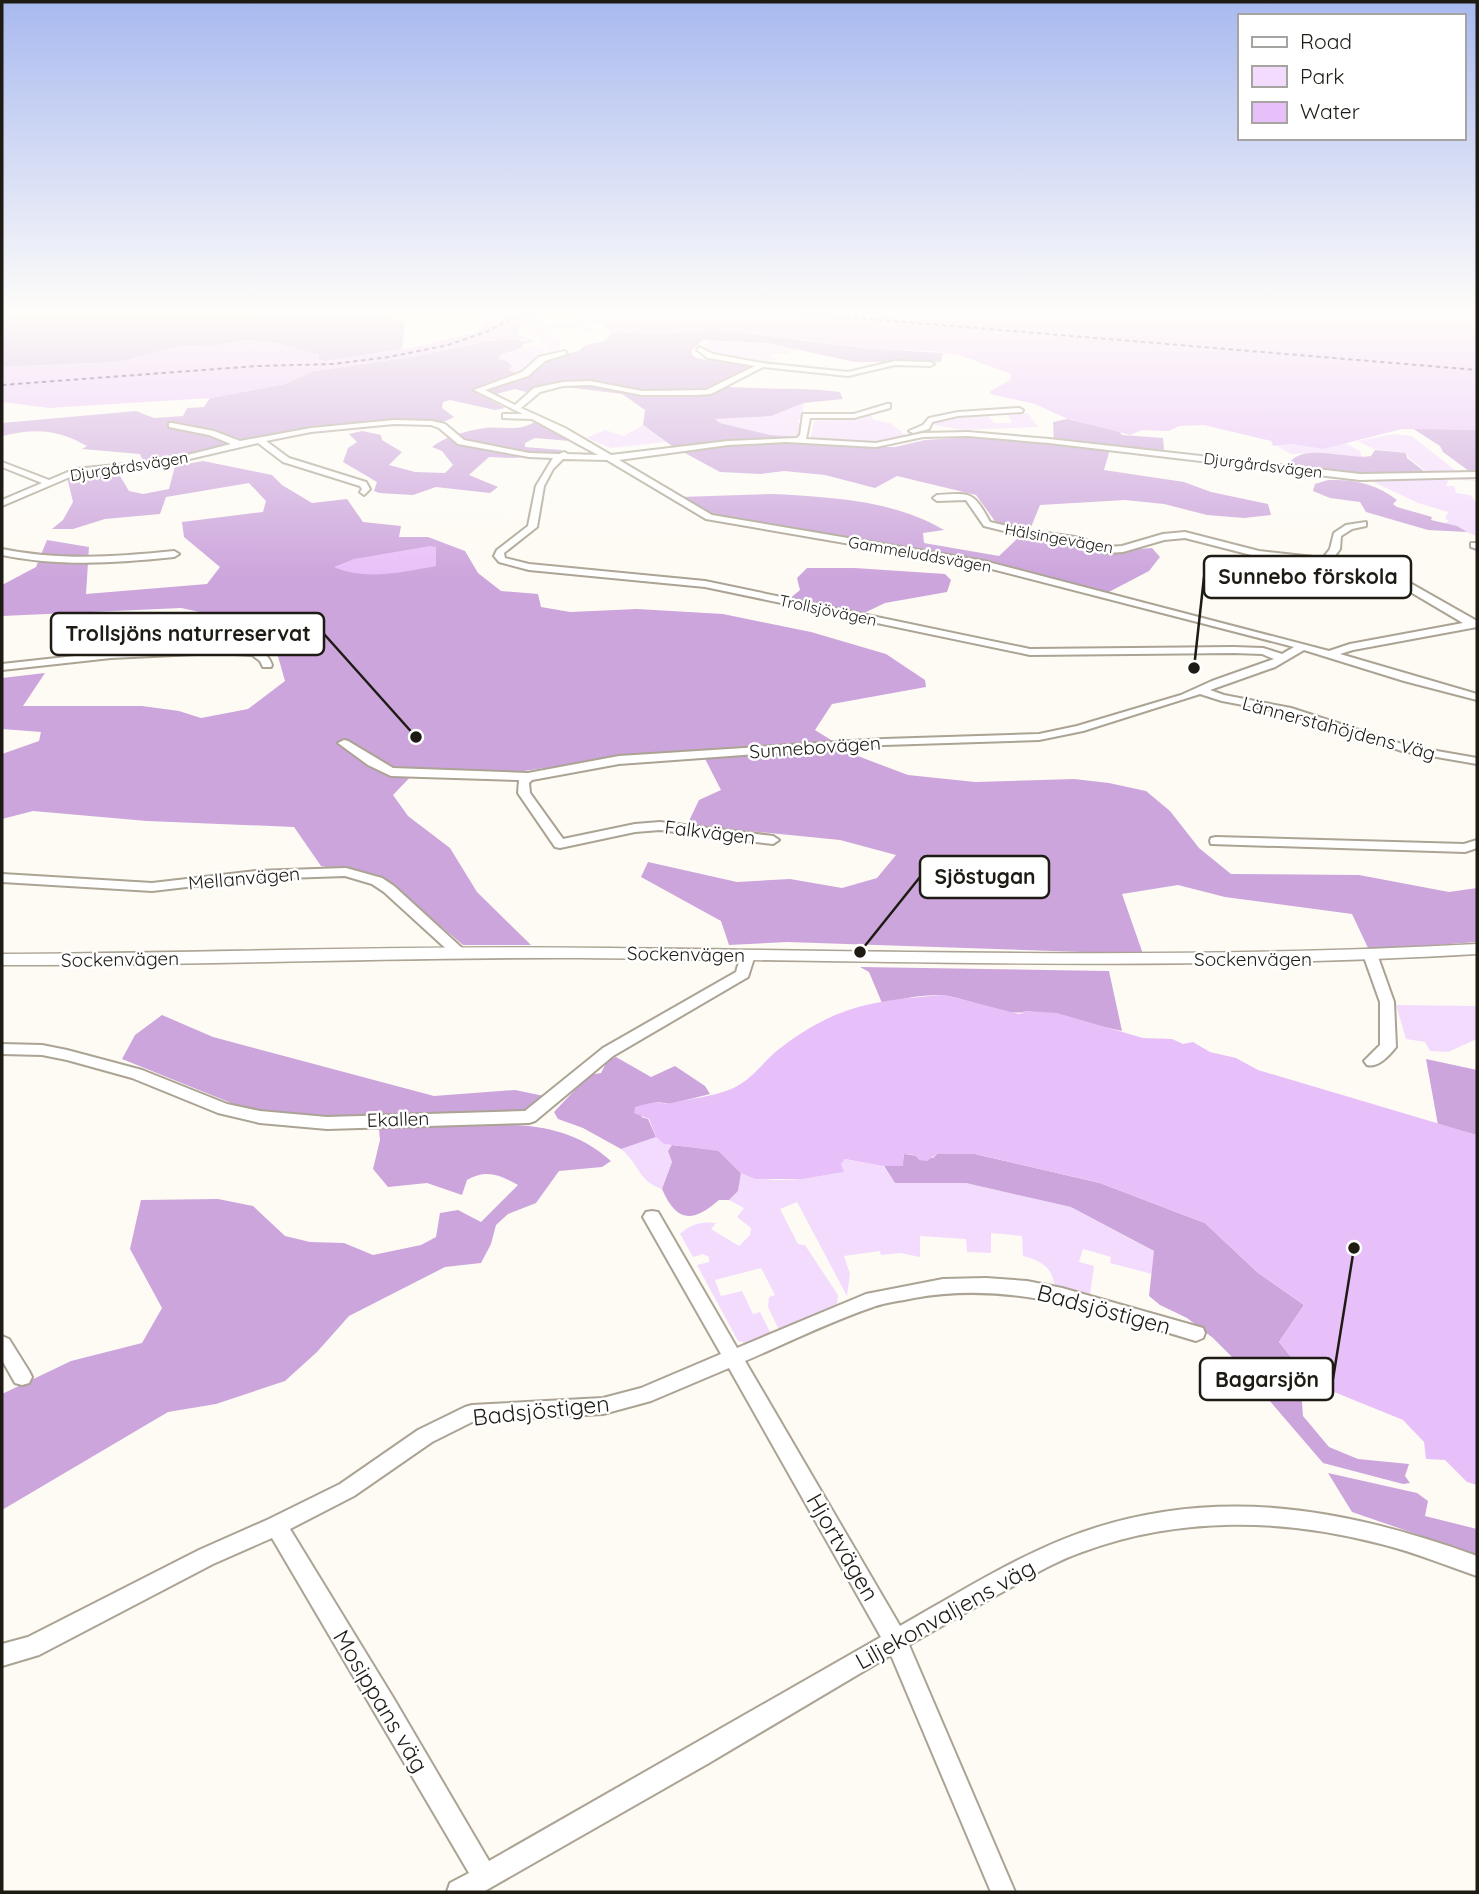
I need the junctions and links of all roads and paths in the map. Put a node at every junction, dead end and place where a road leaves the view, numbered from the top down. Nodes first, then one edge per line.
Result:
1 (502, 401) edge
2 (524, 401) edge
3 (887, 406) dead end
4 (516, 408) junction
5 (1019, 410) dead end
6 (506, 416) dead end
7 (535, 417) junction
8 (173, 425) dead end
9 (915, 436) junction
10 (260, 440) junction
11 (577, 440) junction
12 (799, 441) junction
13 (239, 444) junction
14 (563, 455) junction
15 (609, 458) junction
16 (2, 464) edge
17 (1477, 475) edge
18 (47, 482) junction
19 (364, 492) dead end
20 (937, 498) dead end
21 (2, 503) edge
22 (1363, 524) dead end
23 (2, 552) edge
24 (174, 554) dead end
25 (1326, 561) junction
26 (1475, 624) edge
27 (1303, 646) junction
28 (1329, 655) junction
29 (1283, 658) junction
30 (267, 665) dead end
31 (2, 667) edge
32 (1202, 691) junction
33 (1477, 698) edge
34 (344, 743) dead end
35 (1477, 761) edge
36 (527, 777) junction
37 (773, 840) dead end
38 (1216, 841) dead end
39 (1477, 845) edge
40 (2, 878) edge
41 (1477, 949) edge
42 (458, 952) junction
43 (748, 956) junction
44 (1371, 957) junction
45 (2, 960) edge
46 (2, 1049) edge
47 (1372, 1061) dead end
48 (652, 1217) dead end
49 (1196, 1333) dead end
50 (2, 1344) edge
51 (734, 1357) junction
52 (22, 1377) dead end
53 (276, 1526) junction
54 (1477, 1566) edge
55 (895, 1639) junction
56 (2, 1655) edge
57 (485, 1877) junction
58 (459, 1892) edge
59 (1003, 1892) edge

1 - 4 street, Gammeluddsvägen
2 - 4 street
3 - 12 street
4 - 7 street, Gammeluddsvägen
5 - 9 street
6 - 7 street
7 - 11 street, Gammeluddsvägen
8 - 13 street
9 - 12 street, Djurgårdsvägen
9 - 17 street, Djurgårdsvägen
10 - 13 street, Djurgårdsvägen
10 - 14 street, Djurgårdsvägen
10 - 19 street
11 - 14 street, Trollsjövägen
11 - 15 street, Gammeluddsvägen
12 - 15 street, Djurgårdsvägen
13 - 18 street, Djurgårdsvägen
14 - 15 street, Djurgårdsvägen
14 - 29 street, Trollsjövägen
15 - 27 street, Gammeluddsvägen
16 - 18 street
18 - 21 street, Djurgårdsvägen
20 - 25 street, Hälsingevägen
22 - 25 street
23 - 24 street
25 - 26 street, Hälsingevägen
26 - 28 street
27 - 28 street, Gammeluddsvägen
27 - 29 street
28 - 33 street, Gammeluddsvägen
29 - 32 street, Sunnebovägen
30 - 31 street
32 - 35 street, Lännerstahöjdens Väg
32 - 36 street, Sunnebovägen
34 - 36 street, Sunnebovägen
36 - 37 street, Falkvägen
38 - 39 street
40 - 42 street, Mellanvägen
41 - 44 street, Sockenvägen
42 - 43 street, Sockenvägen
42 - 45 street, Sockenvägen
43 - 44 street, Sockenvägen
43 - 46 street, Ekallen
44 - 47 street
48 - 51 street, Hjortvägen
49 - 51 street, Badsjöstigen
50 - 52 street
51 - 53 street, Badsjöstigen
51 - 55 street, Hjortvägen
53 - 56 street, Badsjöstigen
53 - 57 street, Mosippans väg
54 - 55 street, Liljekonvaljens väg
55 - 57 street, Liljekonvaljens väg
55 - 59 street, Hjortvägen
57 - 58 street, Liljekonvaljens väg

